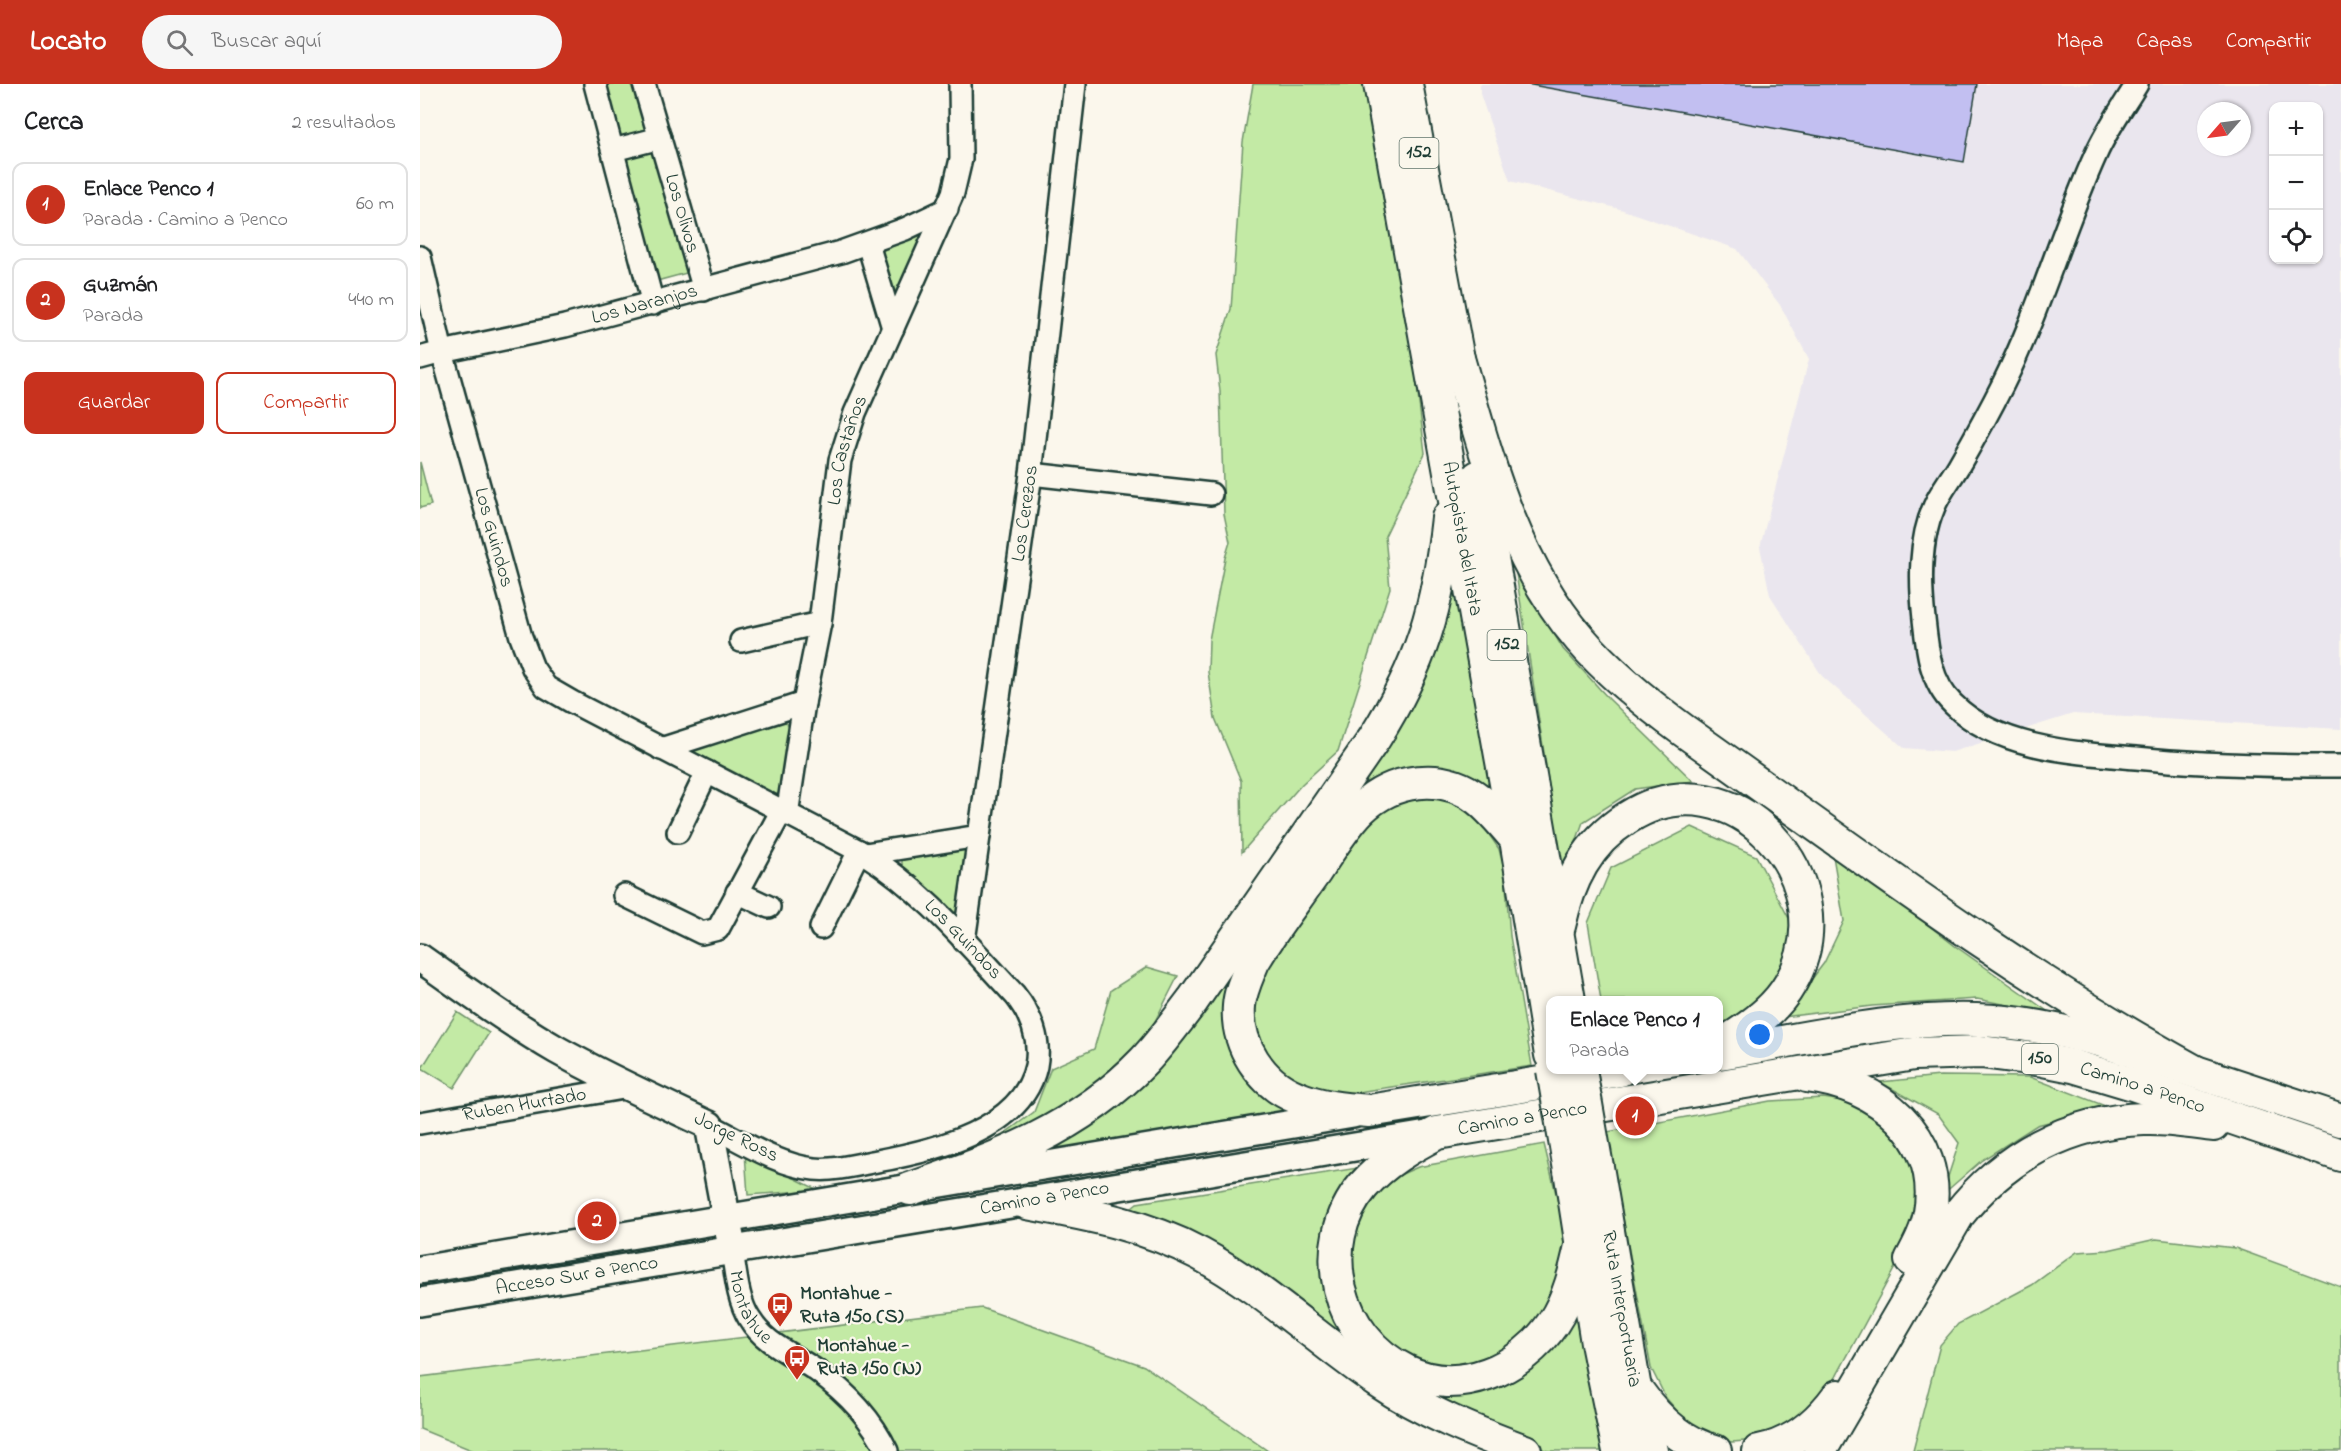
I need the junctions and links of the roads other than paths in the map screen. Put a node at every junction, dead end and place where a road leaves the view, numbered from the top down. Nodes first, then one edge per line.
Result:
1 (596, 84) edge
2 (644, 84) edge
3 (948, 84) edge
4 (1075, 84) edge
5 (1380, 84) edge
6 (1406, 84) edge
7 (2138, 84) edge
8 (960, 93) edge
9 (660, 138) junction
10 (613, 150) junction
11 (947, 208) junction
12 (868, 244) junction
13 (420, 257) edge
14 (704, 290) junction
15 (652, 304) junction
16 (893, 328) junction
17 (442, 352) junction
18 (1457, 355) junction
19 (420, 358) edge
20 (1450, 472) junction
21 (1031, 474) junction
22 (1211, 494) dead end
23 (820, 623) junction
24 (741, 641) dead end
25 (804, 703) junction
26 (661, 749) junction
27 (2341, 766) edge
28 (707, 772) junction
29 (784, 813) junction
30 (678, 832) dead end
31 (979, 836) junction
32 (1516, 838) junction
33 (862, 853) junction
34 (737, 892) junction
35 (624, 895) dead end
36 (769, 907) dead end
37 (821, 928) dead end
38 (1557, 936) junction
39 (964, 941) junction
40 (420, 958) edge
41 (1568, 996) edge
42 (1546, 1024) edge
43 (1723, 1043) edge
44 (1037, 1046) joint
45 (1723, 1052) edge
46 (2194, 1071) junction
47 (1559, 1074) edge
48 (1569, 1074) edge
49 (1791, 1074) junction
50 (629, 1087) junction
51 (1369, 1111) junction
52 (2341, 1120) edge
53 (420, 1123) edge
54 (709, 1125) junction
55 (1437, 1133) junction
56 (2279, 1134) junction
57 (2341, 1155) edge
58 (1584, 1168) junction
59 (910, 1189) junction
60 (1027, 1203) junction
61 (727, 1218) junction
62 (1582, 1241) junction
63 (732, 1251) junction
64 (420, 1270) edge
65 (420, 1302) edge
66 (1635, 1389) junction
67 (887, 1451) edge
68 (1525, 1451) edge
69 (1619, 1451) edge
70 (1652, 1451) edge
71 (1715, 1451) edge
72 (1759, 1451) edge
73 (1820, 1451) edge

1 - 10 street
2 - 9 street, Los Olivos
3 - 8 street, Los Castaños
4 - 21 street, Los Cerezos
5 - 20 highway, Autopista del Itata / 152
6 - 18 highway, Autopista del Itata / 152
7 - 27 street
8 - 11 street, Los Castaños
9 - 10 street
9 - 14 street, Los Olivos
10 - 15 street
11 - 12 street, Los Naranjos
11 - 16 street, Los Castaños
12 - 14 street, Los Naranjos
12 - 16 street
13 - 17 street, Los Guindos
14 - 15 street, Los Naranjos
15 - 17 street, Los Naranjos
16 - 23 street, Los Castaños
17 - 19 street, Los Naranjos
17 - 26 street, Los Guindos
18 - 38 highway, Autopista del Itata / 152
18 - 46 highway
20 - 32 highway, Autopista del Itata / 152
20 - 59 highway
21 - 22 street
21 - 31 street, Los Cerezos
23 - 24 street
23 - 25 street, Los Castaños
25 - 26 street
25 - 29 street, Los Castaños
26 - 28 street, Los Guindos
28 - 29 street, Los Guindos
28 - 30 street
29 - 33 street, Los Guindos
29 - 34 street
31 - 33 street
31 - 39 street, Los Cerezos
32 - 42 highway, Autopista del Itata / 152
32 - 51 highway
33 - 37 street
33 - 39 street, Los Guindos
34 - 35 street
34 - 36 street
38 - 41 highway, Autopista del Itata / 152
38 - 43 highway
39 - 44 street, Los Guindos
40 - 50 main road, Jorge Ross
44 - 54 street, Jorge Ross
45 - 46 highway, Camino a Penco / 150
46 - 52 highway, Camino a Penco / 150
47 - 51 highway, Camino a Penco
48 - 58 highway, bridge
49 - 55 highway, Camino a Penco / 150
49 - 56 highway, Camino a Penco / 150
49 - 72 highway
50 - 53 street, Ruben Hurtado
50 - 54 main road, Jorge Ross
51 - 59 main road, Camino a Penco
54 - 61 main road
55 - 60 main road, Camino a Penco
55 - 62 highway
56 - 57 highway, Camino a Penco / 150
56 - 73 highway
58 - 62 highway, Ruta Interportuaria
58 - 66 highway, Ruta Interportuaria
59 - 61 main road, Camino a Penco
60 - 63 main road, Camino a Penco
60 - 68 highway
61 - 63 main road
61 - 64 main road, Acceso Sur a Penco
62 - 69 highway, Ruta Interportuaria
63 - 65 main road, Acceso Sur a Penco
63 - 67 street, Montahue
66 - 70 highway, Ruta Interportuaria
66 - 71 highway

